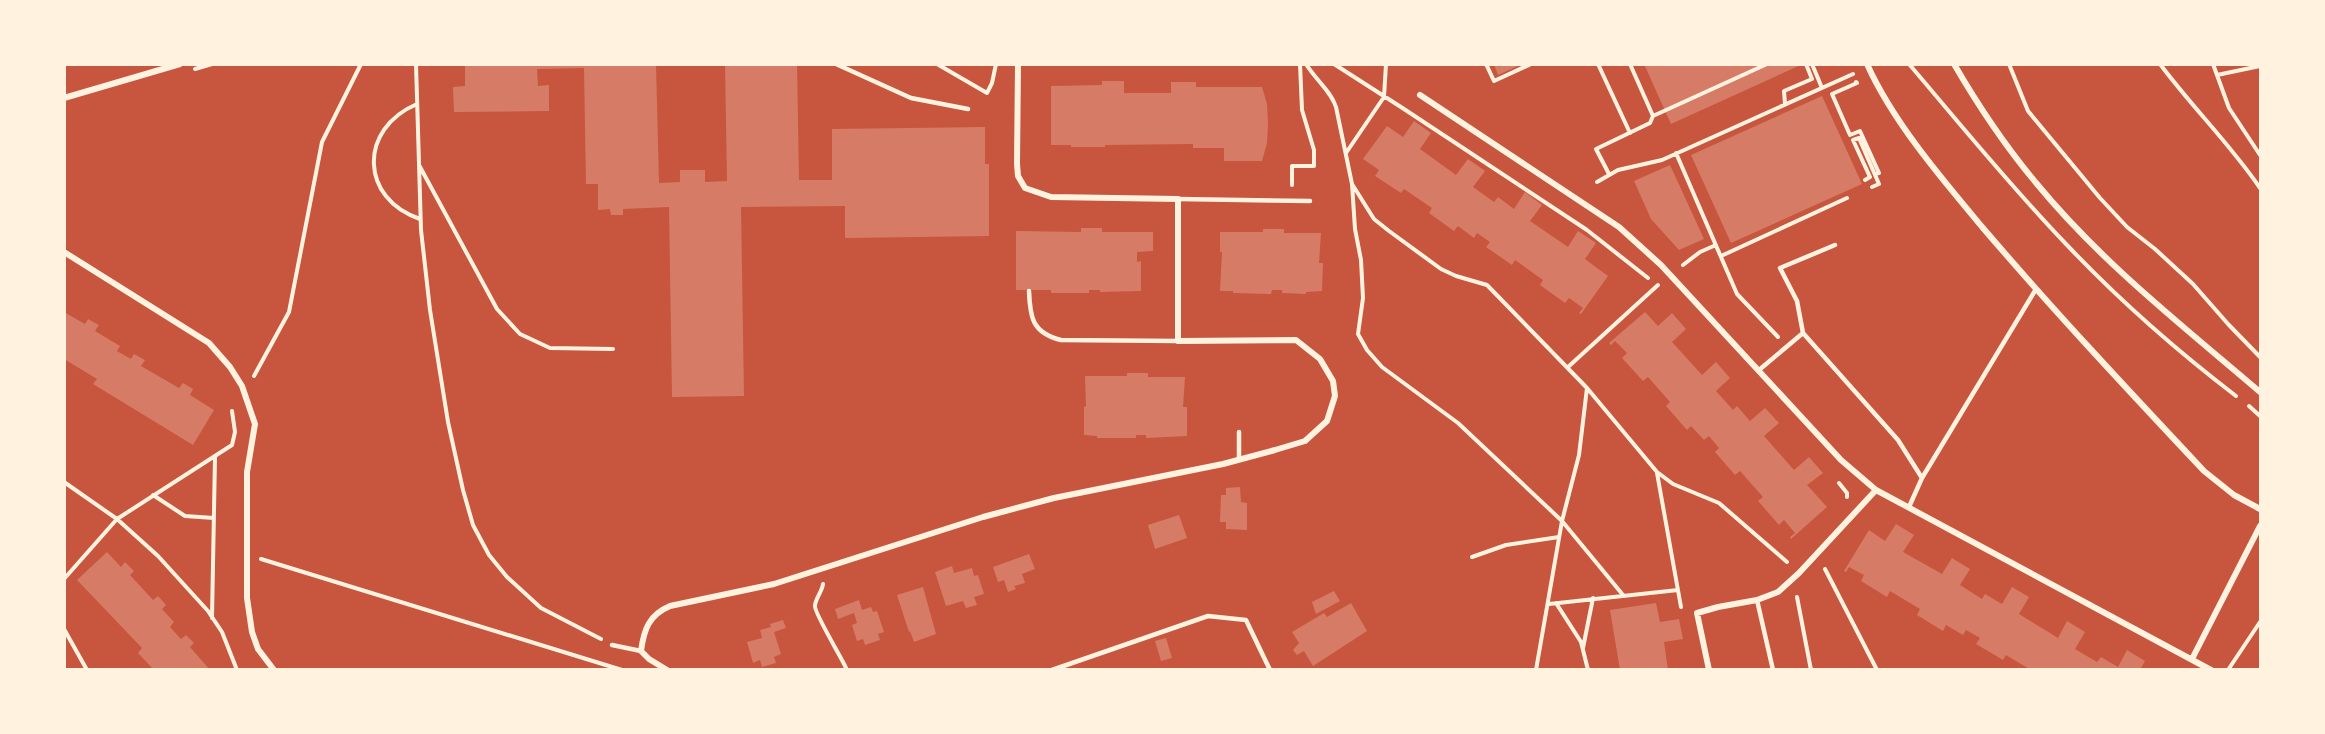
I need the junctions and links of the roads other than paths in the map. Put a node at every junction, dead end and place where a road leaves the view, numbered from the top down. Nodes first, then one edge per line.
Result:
1 (180, 64) edge
2 (836, 64) edge
3 (1018, 64) edge
4 (1867, 64) edge
5 (1954, 64) edge
6 (1420, 95) road end
7 (64, 98) edge
8 (968, 109) dead end
9 (1178, 199) junction
10 (1310, 201) dead end
11 (1835, 245) dead end
12 (64, 252) edge
13 (2036, 289) junction
14 (1029, 291) dead end
15 (1803, 333) junction
16 (1178, 341) junction
17 (1760, 370) junction
18 (2260, 392) edge
19 (1239, 432) dead end
20 (1239, 460) junction
21 (1922, 478) junction
22 (1876, 490) junction
23 (1909, 507) junction
24 (2260, 509) edge
25 (2260, 526) edge
26 (1757, 600) junction
27 (612, 645) road end
28 (641, 651) junction
29 (2192, 659) junction
30 (274, 669) edge
31 (667, 669) edge
32 (1052, 669) edge
33 (1270, 669) edge
34 (1709, 669) edge
35 (1773, 669) edge
36 (2211, 669) edge

1 - 7 street
2 - 8 lane
3 - 9 street
4 - 13 street
5 - 18 street
6 - 17 street
9 - 10 lane
9 - 16 street
11 - 15 lane
12 - 30 street
13 - 21 lane
13 - 24 street
14 - 16 lane
15 - 17 lane
15 - 21 lane
16 - 20 street
17 - 22 street
19 - 20 lane
20 - 28 street
21 - 23 lane
22 - 23 street
22 - 26 street
23 - 29 street
25 - 29 street
26 - 34 street
26 - 35 lane
27 - 28 lane
28 - 31 street
29 - 36 street
32 - 33 lane

